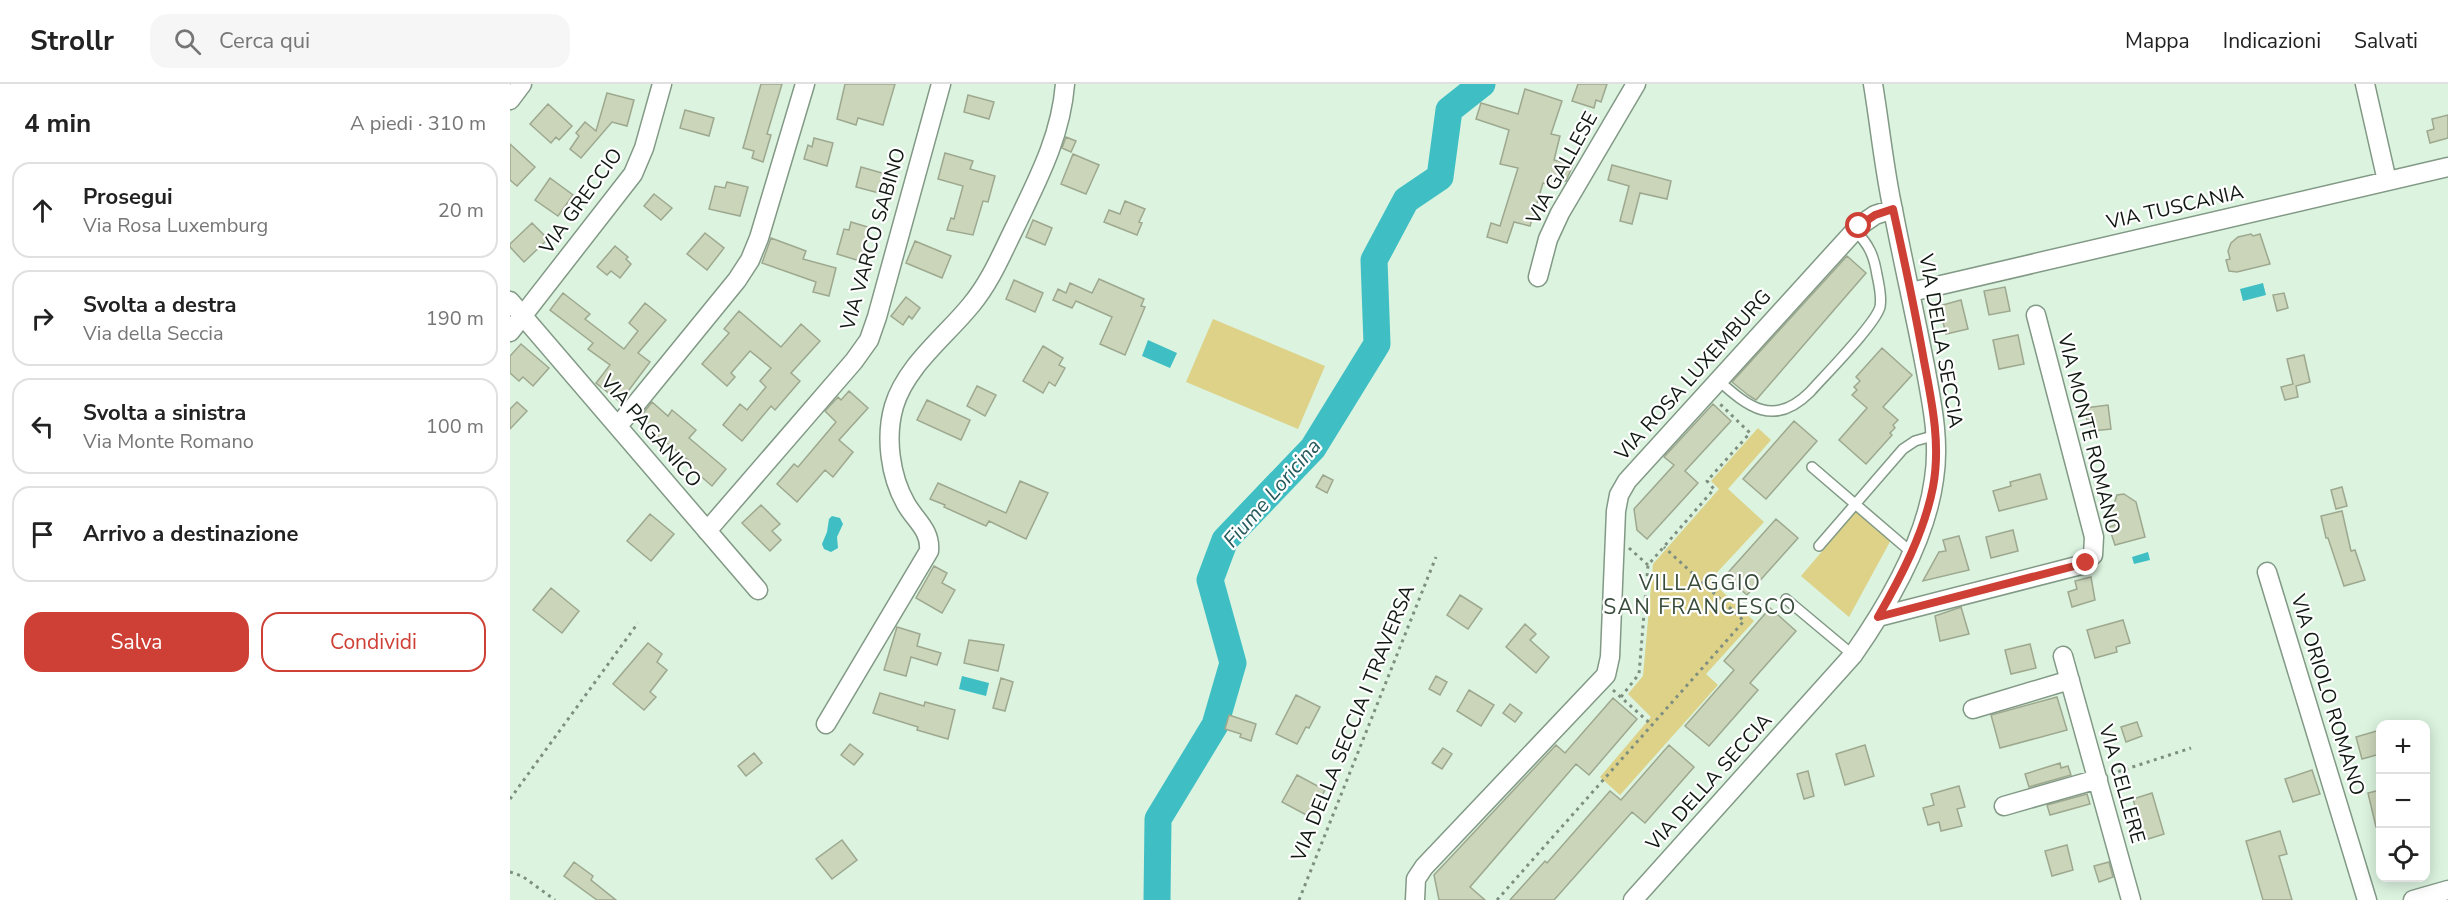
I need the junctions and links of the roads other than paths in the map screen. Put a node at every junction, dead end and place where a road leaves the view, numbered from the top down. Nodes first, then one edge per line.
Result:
1 (522, 84) edge
2 (662, 84) edge
3 (805, 84) edge
4 (941, 84) edge
5 (1065, 84) edge
6 (1636, 84) edge
7 (1873, 84) edge
8 (2365, 84) edge
9 (510, 100) edge
10 (2448, 167) edge
11 (2387, 181) junction
12 (1893, 209) junction
13 (1855, 231) junction
14 (1538, 277) dead end
15 (1911, 292) junction
16 (510, 301) edge
17 (2036, 315) dead end
18 (522, 316) junction
19 (510, 332) edge
20 (1713, 386) junction
21 (618, 426) junction
22 (1936, 435) junction
23 (1812, 467) dead end
24 (1856, 504) junction
25 (707, 531) junction
26 (1818, 546) dead end
27 (1911, 552) junction
28 (2267, 572) dead end
29 (758, 590) dead end
30 (1786, 599) dead end
31 (1878, 617) junction
32 (1852, 655) junction
33 (2063, 656) dead end
34 (2070, 680) junction
35 (1973, 708) dead end
36 (826, 724) dead end
37 (2098, 779) junction
38 (2004, 806) dead end
39 (2448, 890) edge
40 (1415, 900) edge
41 (1633, 900) edge
42 (2131, 900) edge
43 (2367, 900) edge
44 (2413, 900) edge

1 - 9 street
2 - 18 street, VIA GRECCIO
3 - 21 street
4 - 25 street, VIA VARCO SABINO
5 - 36 street
6 - 14 street, VIA GALLESE
7 - 12 street, VIA DELLA SECCIA
8 - 11 street
10 - 11 street, VIA TUSCANIA
11 - 15 street, VIA TUSCANIA
12 - 13 street, VIA ROSA LUXEMBURG
12 - 15 street, VIA DELLA SECCIA
13 - 20 street, VIA ROSA LUXEMBURG
13 - 20 lane
15 - 22 street, VIA DELLA SECCIA
16 - 18 street, VIA PAGANICO
17 - 31 street, VIA MONTE ROMANO
18 - 19 street, VIA GRECCIO
18 - 21 street, VIA PAGANICO
20 - 40 street, VIA ROSA LUXEMBURG
21 - 25 street, VIA PAGANICO
22 - 24 lane
22 - 27 street, VIA DELLA SECCIA
23 - 24 lane
24 - 26 lane
24 - 27 lane
25 - 29 street, VIA PAGANICO
27 - 31 street, VIA DELLA SECCIA
28 - 43 street, VIA ORIOLO ROMANO
30 - 32 lane
31 - 32 street, VIA DELLA SECCIA
32 - 41 street, VIA DELLA SECCIA
33 - 34 street, VIA CELLERE
34 - 35 street
34 - 37 street, VIA CELLERE
37 - 38 street
37 - 42 street, VIA CELLERE
39 - 44 street

